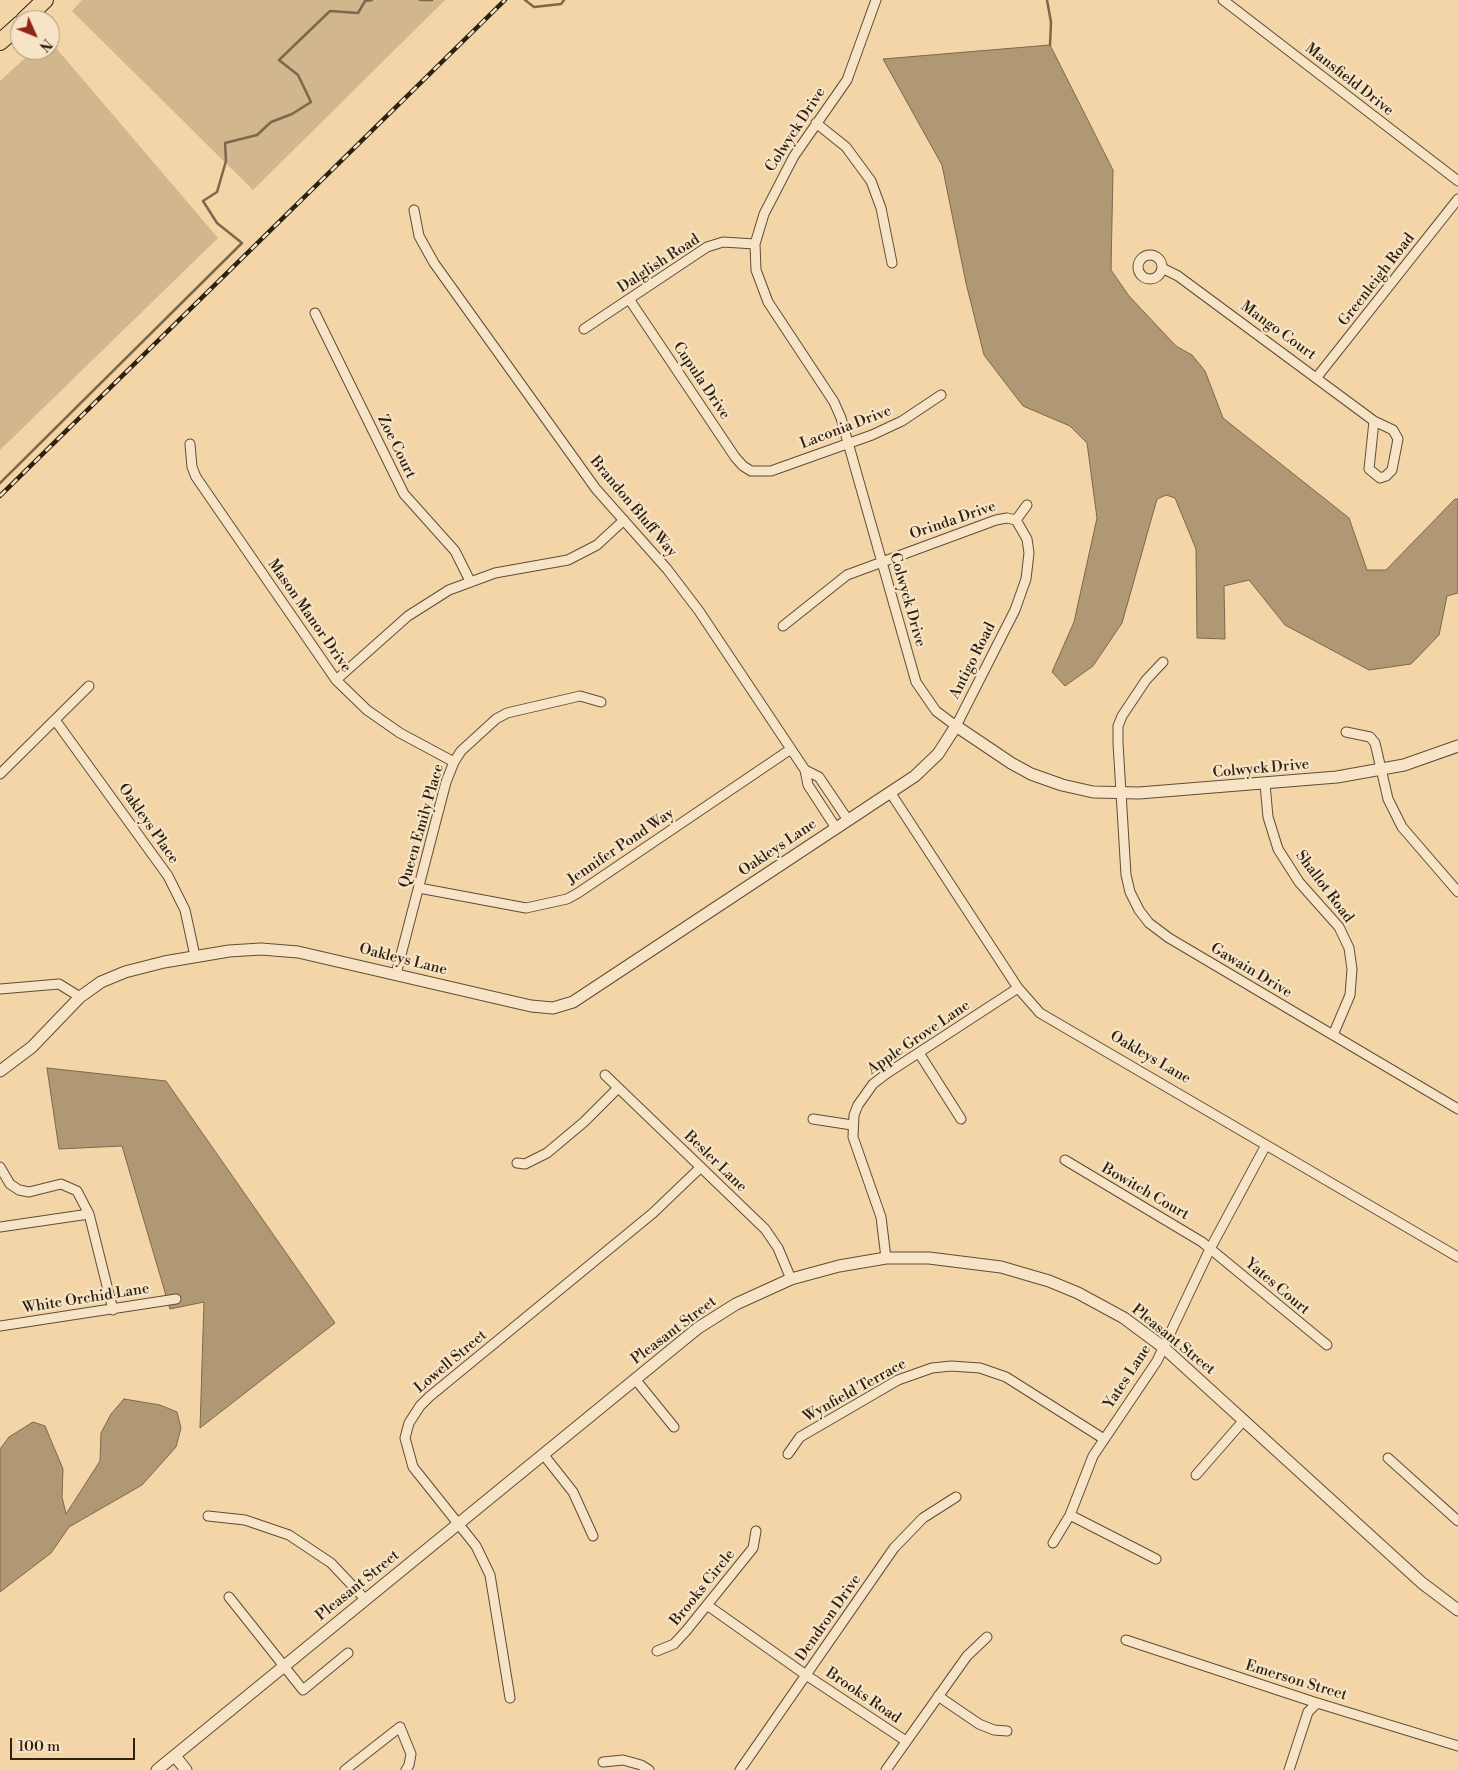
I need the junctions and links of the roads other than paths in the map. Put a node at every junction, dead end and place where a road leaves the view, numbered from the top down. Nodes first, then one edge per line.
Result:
1 (45, 0) edge
2 (876, 0) edge
3 (1223, 0) edge
4 (34, 10) edge
5 (10, 33) edge
6 (0, 42) edge
7 (816, 123) junction
8 (1458, 181) edge
9 (1458, 199) edge
10 (414, 210) dead end
11 (755, 244) junction
12 (892, 263) dead end
13 (1162, 268) dead end
14 (629, 299) junction
15 (315, 313) dead end
16 (584, 329) dead end
17 (1317, 377) junction
18 (941, 395) dead end
19 (1374, 421) junction
20 (848, 443) junction
21 (190, 444) dead end
22 (755, 472) joint
23 (1027, 505) dead end
24 (624, 520) junction
25 (1016, 520) junction
26 (881, 561) junction
27 (470, 581) junction
28 (782, 626) dead end
29 (1163, 662) dead end
30 (336, 680) junction
31 (89, 686) dead end
32 (601, 702) dead end
33 (55, 720) junction
34 (956, 726) junction
35 (1346, 732) dead end
36 (1458, 746) edge
37 (791, 748) junction
38 (454, 762) junction
39 (805, 770) junction
40 (1382, 770) junction
41 (0, 774) edge
42 (1264, 784) junction
43 (890, 792) junction
44 (1121, 793) junction
45 (848, 820) junction
46 (836, 828) junction
47 (419, 888) junction
48 (1458, 892) edge
49 (195, 956) junction
50 (396, 974) junction
51 (1018, 988) junction
52 (0, 989) edge
53 (80, 997) junction
54 (1333, 1035) junction
55 (919, 1053) junction
56 (0, 1071) edge
57 (605, 1075) dead end
58 (618, 1088) junction
59 (1458, 1109) edge
60 (813, 1119) dead end
61 (961, 1119) dead end
62 (852, 1125) junction
63 (1266, 1145) junction
64 (1065, 1160) dead end
65 (517, 1163) dead end
66 (0, 1167) edge
67 (701, 1167) junction
68 (89, 1214) junction
69 (0, 1227) edge
70 (1210, 1249) junction
71 (1458, 1256) edge
72 (886, 1258) junction
73 (791, 1279) junction
74 (176, 1300) dead end
75 (113, 1310) junction
76 (0, 1326) edge
77 (1327, 1346) dead end
78 (1163, 1347) junction
79 (635, 1379) junction
80 (1244, 1420) junction
81 (674, 1427) dead end
82 (1104, 1439) junction
83 (543, 1454) junction
84 (788, 1454) dead end
85 (1388, 1458) dead end
86 (1196, 1475) dead end
87 (956, 1498) dead end
88 (1070, 1515) junction
89 (208, 1516) dead end
90 (1458, 1521) edge
91 (458, 1524) junction
92 (756, 1532) dead end
93 (593, 1536) dead end
94 (1053, 1544) dead end
95 (1156, 1559) dead end
96 (229, 1597) dead end
97 (366, 1599) junction
98 (707, 1605) junction
99 (1458, 1610) edge
100 (987, 1637) dead end
101 (1126, 1640) dead end
102 (657, 1651) dead end
103 (348, 1653) dead end
104 (284, 1666) junction
105 (806, 1675) junction
106 (938, 1696) junction
107 (510, 1698) dead end
108 (1317, 1703) junction
109 (1007, 1732) dead end
110 (906, 1741) junction
111 (1458, 1746) edge
112 (175, 1756) junction
113 (603, 1762) dead end
114 (157, 1770) edge
115 (186, 1770) edge
116 (346, 1770) edge
117 (406, 1770) edge
118 (649, 1770) edge
119 (740, 1770) edge
120 (886, 1770) edge
121 (1289, 1770) edge

1 - 4 highway
2 - 7 street, Colwyck Drive
3 - 8 street, Mansfield Drive
5 - 6 highway
7 - 11 street, Colwyck Drive
7 - 12 street
9 - 17 street, Greenleigh Road
10 - 24 street, Brandon Bluff Way
11 - 14 street, Dalglish Road
11 - 20 street, Colwyck Drive
13 - 17 street, Mango Court
14 - 16 street, Dalglish Road
14 - 22 street, Cupula Drive
15 - 27 street, Zoe Court
17 - 19 street, Mango Court
18 - 20 street, Laconia Drive
19 - 19 street, Mango Court
20 - 22 street, Laconia Drive
20 - 26 street, Colwyck Drive
21 - 30 street, Mason Manor Drive
23 - 25 street, Orinda Drive
24 - 27 street
24 - 37 street, Brandon Bluff Way
25 - 26 street, Orinda Drive
25 - 34 street, Antigo Road
26 - 28 street, Orinda Drive
26 - 34 street, Colwyck Drive
27 - 30 street
29 - 44 street, Gawain Drive
30 - 38 street, Mason Manor Drive
31 - 33 street
32 - 38 street, Queen Emily Place
33 - 41 street
33 - 49 street, Oakleys Place
34 - 43 street, Antigo Road
34 - 44 street, Colwyck Drive
35 - 40 street
36 - 40 street, Colwyck Drive
37 - 39 street, Brandon Bluff Way
37 - 47 street, Jennifer Pond Way
38 - 47 street, Queen Emily Place
39 - 45 street, Brandon Bluff Way
39 - 46 street, Brandon Bluff Way
40 - 42 street, Colwyck Drive
40 - 48 street
42 - 44 street, Colwyck Drive
42 - 54 street, Shallot Road
43 - 45 street, Oakleys Lane
43 - 51 street, Oakleys Lane
44 - 54 street, Gawain Drive
45 - 46 street, Oakleys Lane
46 - 50 street, Oakleys Lane
47 - 50 street, Queen Emily Place
49 - 50 street, Oakleys Lane
49 - 53 street, Oakleys Lane
51 - 55 street, Apple Grove Lane
51 - 63 street, Oakleys Lane
52 - 53 street
53 - 56 street, Oakleys Lane
54 - 59 street, Gawain Drive
55 - 61 street
55 - 62 street, Apple Grove Lane
57 - 58 street, Besler Lane
58 - 65 street
58 - 67 street, Besler Lane
60 - 62 street
62 - 72 street, Apple Grove Lane
63 - 70 street, Yates Lane
63 - 71 street, Oakleys Lane
64 - 70 street, Bowitch Court
66 - 68 street
67 - 73 street, Besler Lane
67 - 91 street, Lowell Street
68 - 69 street
68 - 75 street
70 - 77 street, Yates Court
70 - 78 street, Yates Lane
72 - 73 street, Pleasant Street
72 - 78 street, Pleasant Street
73 - 79 street, Pleasant Street
74 - 75 street, White Orchid Lane
75 - 76 street, White Orchid Lane
78 - 80 street, Pleasant Street
78 - 82 street, Yates Lane
79 - 81 street
79 - 83 street, Pleasant Street
80 - 86 street
80 - 99 street, Pleasant Street
82 - 84 street, Wynfield Terrace
82 - 88 street, Yates Lane
83 - 91 street, Pleasant Street
83 - 93 street
85 - 90 street
87 - 105 street, Dendron Drive
88 - 94 street, Yates Lane
88 - 95 street
89 - 97 street
91 - 97 street, Pleasant Street
91 - 107 street, Lowell Street
92 - 98 street, Brooks Circle
96 - 104 street
97 - 104 street, Pleasant Street
98 - 102 street, Brooks Circle
98 - 105 street, Brooks Road
100 - 106 street
101 - 108 street, Emerson Street
103 - 104 street
104 - 112 street, Pleasant Street
105 - 110 street, Brooks Road
105 - 119 street, Dendron Drive
106 - 109 street
106 - 110 street
108 - 111 street, Emerson Street
108 - 121 street
110 - 120 street
112 - 114 street, Pleasant Street
112 - 115 street
113 - 118 street
116 - 117 street

